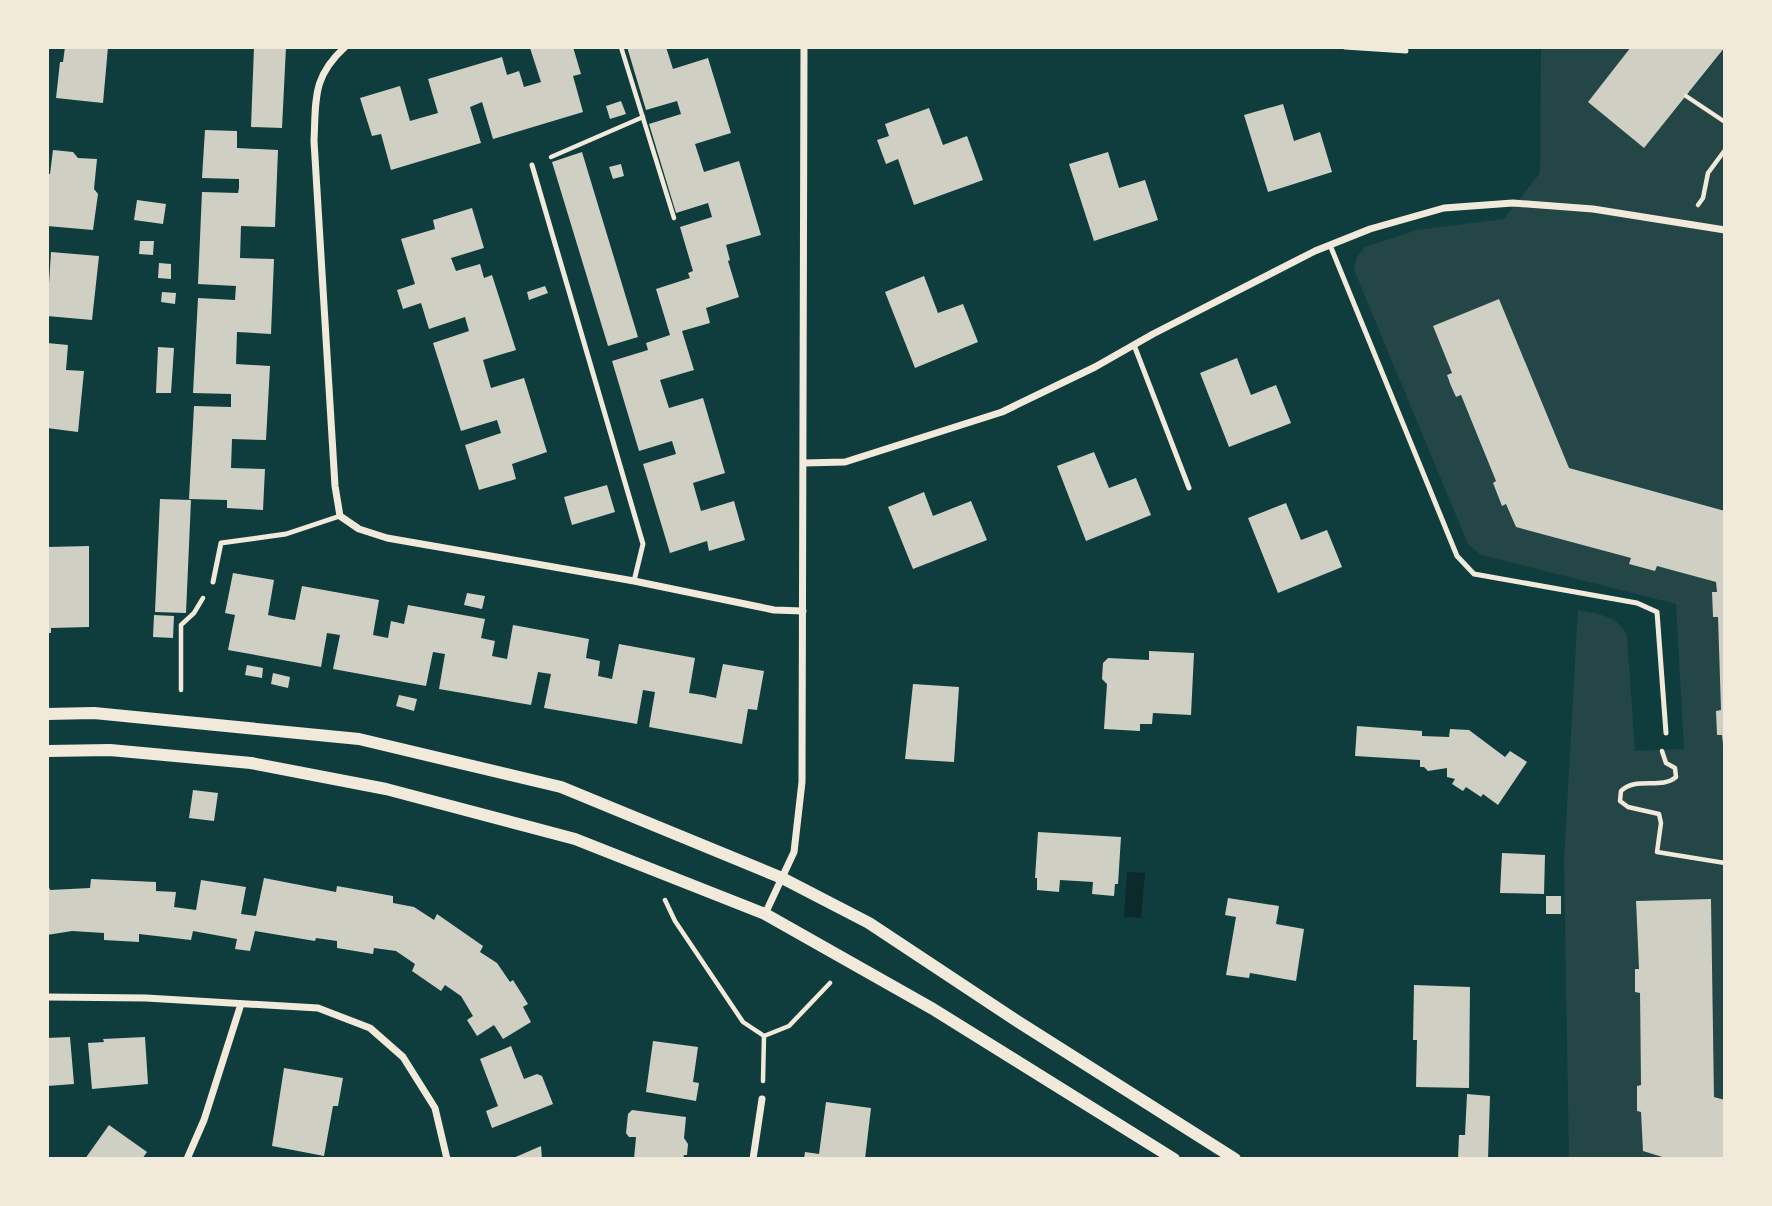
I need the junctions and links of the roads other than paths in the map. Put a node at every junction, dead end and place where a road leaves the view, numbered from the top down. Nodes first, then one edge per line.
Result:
1 (345, 47) edge
2 (804, 47) edge
3 (1345, 47) edge
4 (1406, 51) dead end
5 (531, 165) road end
6 (1725, 230) edge
7 (1330, 245) junction
8 (1134, 345) junction
9 (804, 463) junction
10 (1189, 488) dead end
11 (341, 516) junction
12 (634, 581) junction
13 (213, 582) road end
14 (803, 611) junction
15 (47, 714) edge
16 (1666, 733) road end
17 (47, 751) edge
18 (782, 878) junction
19 (765, 914) junction
20 (47, 997) edge
21 (241, 1004) junction
22 (762, 1099) road end
23 (187, 1159) edge
24 (447, 1159) edge
25 (753, 1159) edge
26 (1174, 1159) edge
27 (1235, 1159) edge

1 - 11 street
2 - 9 street
3 - 4 lane
5 - 12 lane
6 - 7 street
7 - 8 street
7 - 16 lane
8 - 9 street
8 - 10 lane
9 - 14 street
11 - 12 street
11 - 13 lane
12 - 14 street
14 - 18 street
15 - 18 street
17 - 19 street
18 - 19 street
18 - 27 street
19 - 26 street
20 - 21 street
21 - 23 street
21 - 24 street
22 - 25 street

